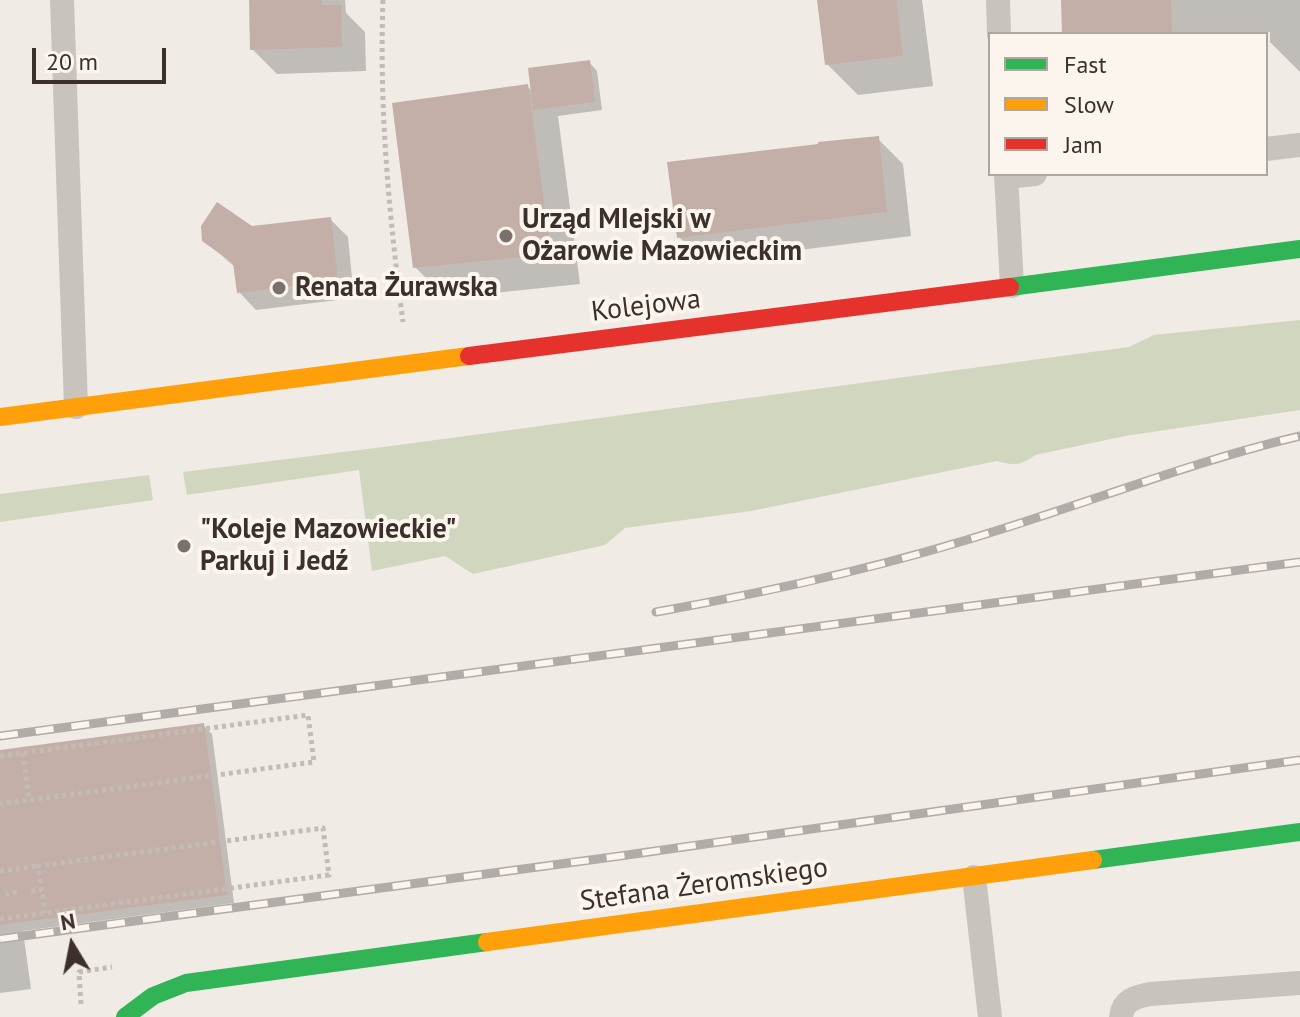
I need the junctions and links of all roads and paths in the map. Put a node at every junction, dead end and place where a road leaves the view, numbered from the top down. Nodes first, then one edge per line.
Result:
1 (62, 0) edge
2 (383, 0) edge
3 (998, 0) edge
4 (999, 32) edge
5 (1300, 145) edge
6 (1268, 149) edge
7 (1006, 176) edge
8 (1300, 249) edge
9 (1012, 286) junction
10 (404, 331) dead end
11 (76, 407) junction
12 (0, 417) edge
13 (23, 753) junction
14 (0, 756) edge
15 (27, 776) junction
16 (18, 778) dead end
17 (29, 800) junction
18 (0, 804) edge
19 (1300, 832) edge
20 (38, 866) junction
21 (0, 871) edge
22 (974, 877) junction
23 (41, 890) junction
24 (31, 891) dead end
25 (17, 892) dead end
26 (5, 894) dead end
27 (45, 913) junction
28 (0, 919) edge
29 (1300, 983) edge
30 (125, 1017) edge
31 (990, 1017) edge
32 (1121, 1017) edge

1 - 11 lane
2 - 10 path
3 - 4 lane
5 - 6 lane
7 - 9 lane
8 - 9 street, Kolejowa
9 - 11 street, Kolejowa
11 - 12 street, Kolejowa
13 - 14 path
13 - 15 path
13 - 17 path
15 - 16 path
15 - 17 path
17 - 18 path
19 - 22 street, Stefana Żeromskiego
20 - 21 path
20 - 23 path
20 - 27 path
22 - 30 street, Stefana Żeromskiego
22 - 31 lane
23 - 24 path
23 - 27 path
25 - 26 path
27 - 28 path
29 - 32 lane

